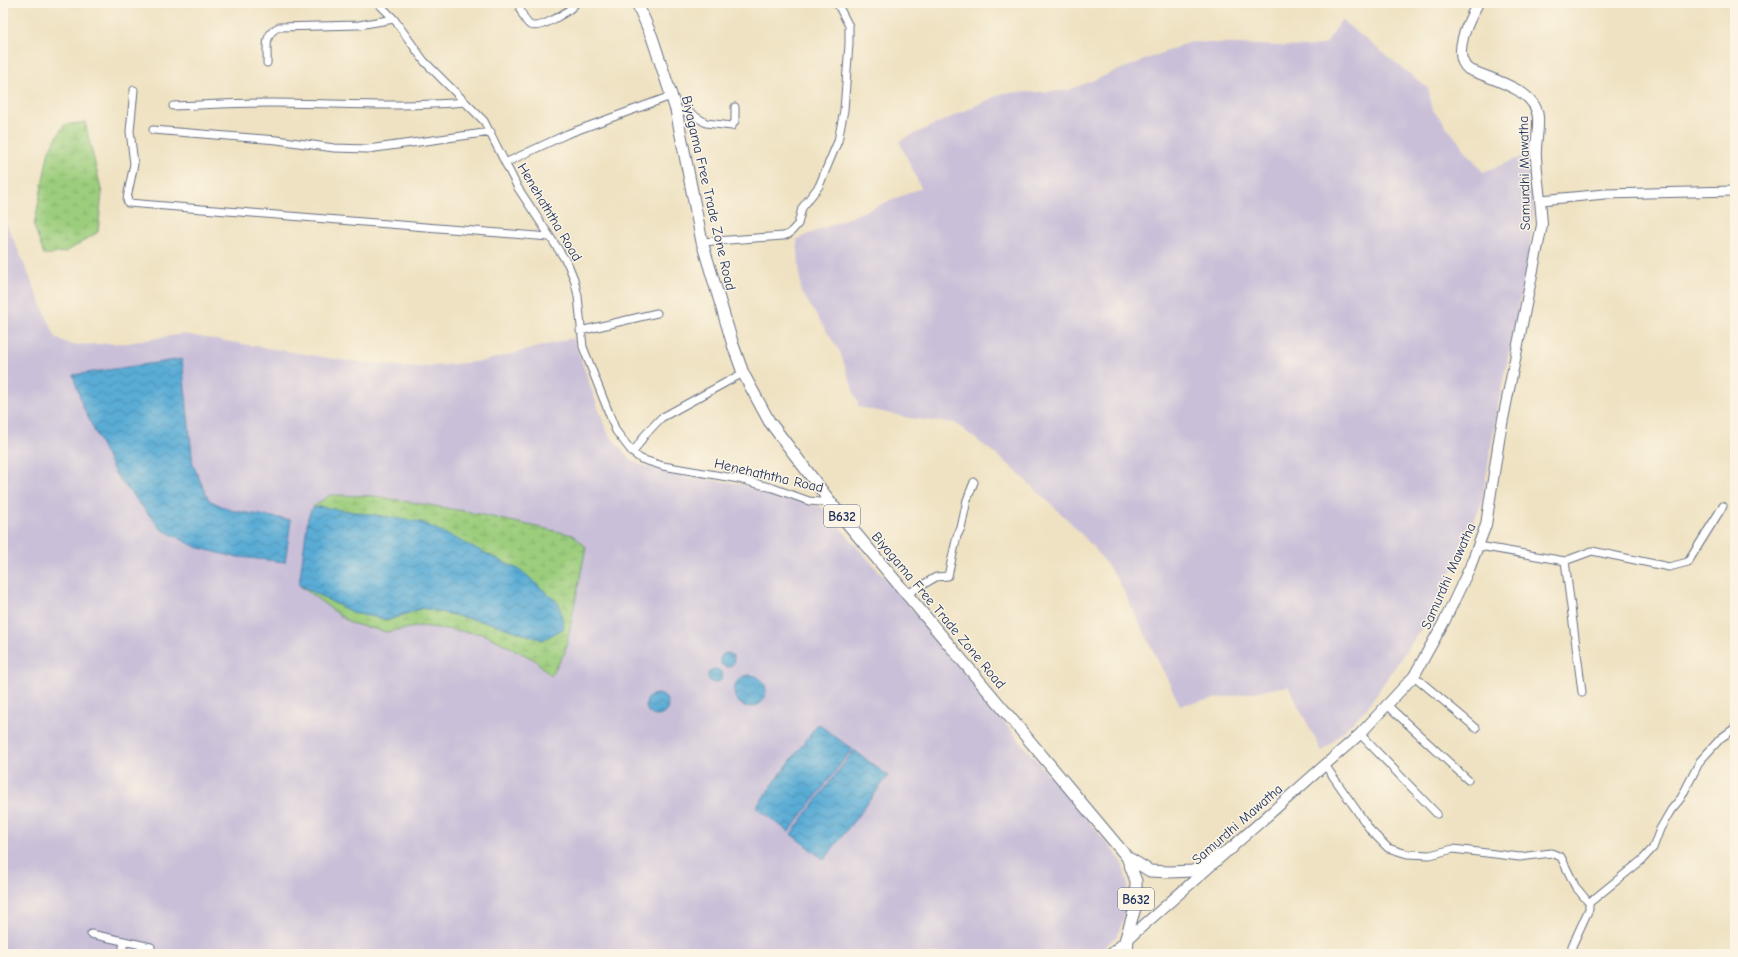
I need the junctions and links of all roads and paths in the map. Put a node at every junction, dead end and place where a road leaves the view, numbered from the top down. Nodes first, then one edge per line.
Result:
1 (378, 3) edge
2 (576, 3) edge
3 (637, 3) edge
4 (835, 3) edge
5 (1478, 3) edge
6 (520, 8) dead end
7 (394, 19) junction
8 (267, 63) dead end
9 (134, 90) dead end
10 (671, 96) junction
11 (465, 102) junction
12 (173, 106) dead end
13 (735, 107) dead end
14 (676, 110) junction
15 (153, 130) dead end
16 (491, 132) junction
17 (505, 164) junction
18 (1735, 191) edge
19 (1541, 200) junction
20 (549, 237) junction
21 (702, 242) junction
22 (657, 313) dead end
23 (580, 331) junction
24 (743, 373) junction
25 (633, 453) junction
26 (974, 482) dead end
27 (831, 503) junction
28 (1723, 506) dead end
29 (1479, 546) junction
30 (1565, 561) junction
31 (907, 594) junction
32 (1414, 676) junction
33 (1582, 692) dead end
34 (1386, 704) junction
35 (1476, 728) dead end
36 (1735, 728) edge
37 (1360, 734) junction
38 (1325, 765) junction
39 (1468, 780) dead end
40 (1437, 814) dead end
41 (1232, 848) junction
42 (1127, 857) junction
43 (1589, 903) junction
44 (91, 934) dead end
45 (1127, 939) junction
46 (124, 941) junction
47 (122, 954) edge
48 (150, 954) edge
49 (1110, 954) edge
50 (1129, 954) edge
51 (1571, 954) edge

1 - 7 street, Henehaththa Road
2 - 6 street
3 - 10 main road, Biyagama Free Trade Zone Road / B632
4 - 21 street
5 - 19 main road, Samurdhi Mawatha
7 - 8 street
7 - 11 street, Henehaththa Road
9 - 20 street
10 - 14 main road, Biyagama Free Trade Zone Road / B632
10 - 17 street
11 - 12 street
11 - 16 street, Henehaththa Road
13 - 14 street
14 - 21 main road, Biyagama Free Trade Zone Road / B632
15 - 16 street
16 - 17 street, Henehaththa Road
17 - 20 street, Henehaththa Road
18 - 19 street
19 - 29 main road, Samurdhi Mawatha
20 - 23 street, Henehaththa Road
21 - 24 main road, Biyagama Free Trade Zone Road / B632
22 - 23 street
23 - 25 street, Henehaththa Road
24 - 25 street
24 - 27 main road, Biyagama Free Trade Zone Road / B632
25 - 27 street, Henehaththa Road
26 - 31 street
27 - 31 main road, Biyagama Free Trade Zone Road / B632
28 - 30 street
29 - 30 street
29 - 32 main road, Samurdhi Mawatha
30 - 33 street
31 - 42 main road, Biyagama Free Trade Zone Road / B632
32 - 34 main road, Samurdhi Mawatha
32 - 35 street
34 - 37 main road, Samurdhi Mawatha
34 - 39 street
36 - 43 street
37 - 38 main road, Samurdhi Mawatha
37 - 40 street
38 - 41 main road, Samurdhi Mawatha
38 - 43 street
41 - 42 main road, Biyagama Free Trade Zone Road / B632
41 - 45 main road, Samurdhi Mawatha
42 - 45 main road, Biyagama Free Trade Zone Road / B632
43 - 51 street
44 - 46 street
45 - 49 main road, Samurdhi Mawatha
45 - 50 street
46 - 47 street
46 - 48 street

